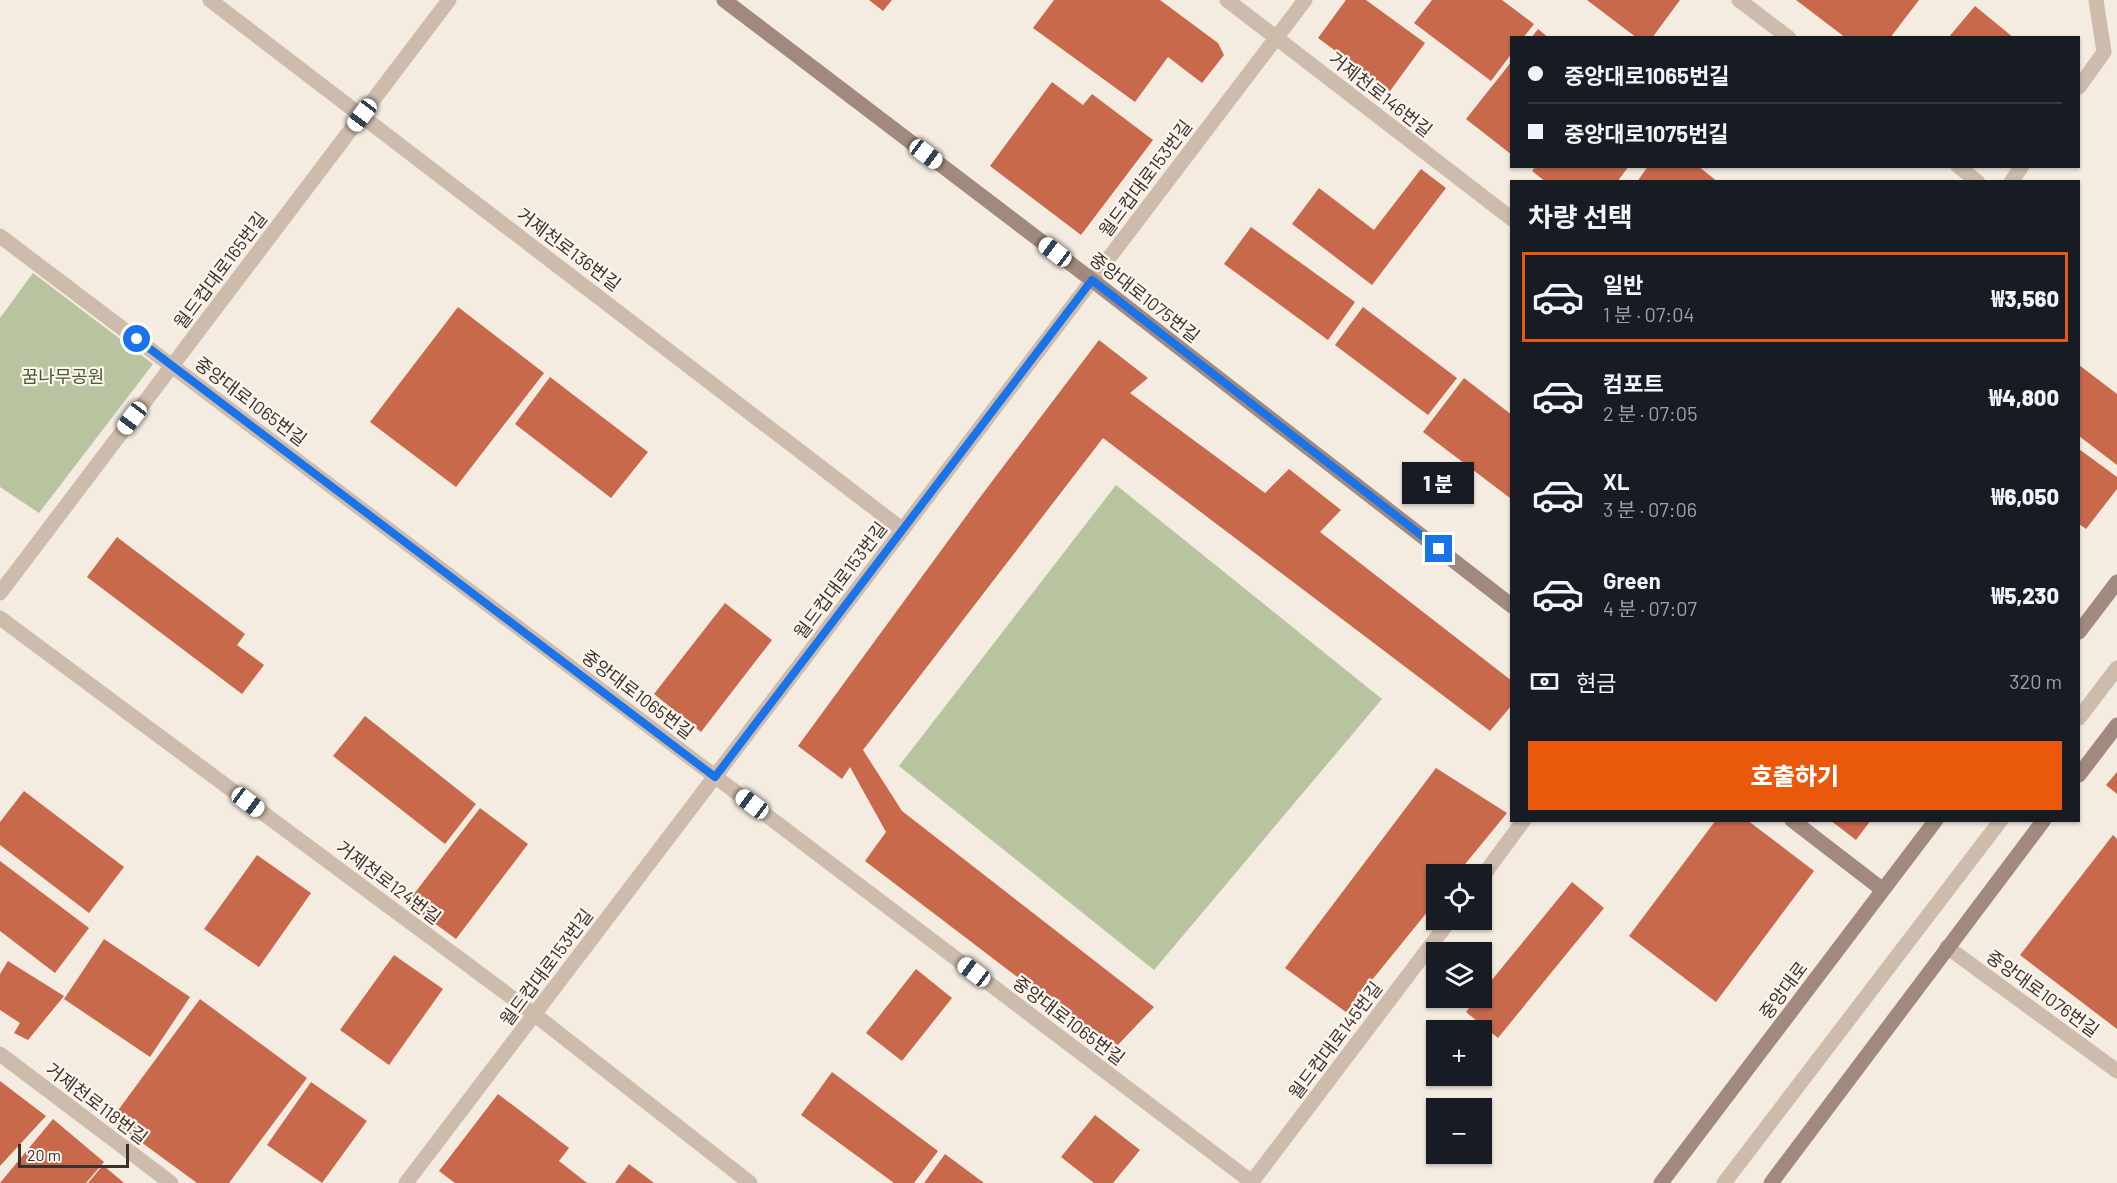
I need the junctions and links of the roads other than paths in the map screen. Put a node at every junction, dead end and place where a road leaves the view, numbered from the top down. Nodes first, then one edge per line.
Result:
1 (210, 0) edge
2 (449, 0) edge
3 (724, 0) edge
4 (1227, 0) edge
5 (1305, 0) edge
6 (1739, 0) edge
7 (2096, 0) edge
8 (1786, 36) edge
9 (1276, 38) junction
10 (2104, 52) junction
11 (2117, 62) edge
12 (2080, 86) edge
13 (362, 115) junction
14 (1960, 168) edge
15 (1976, 180) edge
16 (1510, 217) edge
17 (0, 236) edge
18 (1092, 280) junction
19 (172, 366) junction
20 (903, 530) junction
21 (2117, 582) edge
22 (0, 593) edge
23 (1510, 604) edge
24 (0, 618) edge
25 (2080, 631) edge
26 (2117, 668) edge
27 (2080, 717) edge
28 (2117, 725) edge
29 (2080, 774) edge
30 (715, 777) junction
31 (1523, 822) edge
32 (1795, 822) edge
33 (1934, 822) edge
34 (1999, 822) edge
35 (2042, 822) edge
36 (1492, 864) edge
37 (1883, 890) junction
38 (1442, 930) edge
39 (1947, 947) junction
40 (534, 1014) junction
41 (0, 1054) edge
42 (2117, 1071) edge
43 (171, 1183) edge
44 (406, 1183) edge
45 (750, 1183) edge
46 (1252, 1183) edge
47 (1660, 1183) edge
48 (1724, 1183) edge
49 (1771, 1183) edge

1 - 13 street, 거제천로136번길
2 - 13 street, 월드컵대로165번길
3 - 18 street, 중앙대로1075번길
4 - 9 street, 거제천로146번길
5 - 9 street, 월드컵대로153번길
6 - 8 street
7 - 10 street
9 - 16 street, 거제천로146번길
9 - 18 street, 월드컵대로153번길
10 - 11 street
10 - 12 street
13 - 19 street, 월드컵대로165번길
13 - 20 street, 거제천로136번길
14 - 15 street
17 - 19 street, 중앙대로1065번길
18 - 20 street, 월드컵대로153번길
18 - 23 street, 중앙대로1075번길
19 - 22 street, 월드컵대로165번길
19 - 30 street, 중앙대로1065번길
20 - 30 street, 월드컵대로153번길
21 - 25 street
24 - 40 street, 거제천로124번길
26 - 27 street
28 - 29 street
30 - 40 street, 월드컵대로153번길
30 - 46 street, 중앙대로1065번길
31 - 36 street
32 - 37 street
33 - 37 street, 중앙대로
34 - 48 street
35 - 39 street
37 - 47 street, 중앙대로
38 - 46 street, 월드컵대로145번길
39 - 42 street, 중앙대로1076번길
39 - 49 street
40 - 44 street, 월드컵대로153번길
40 - 45 street, 거제천로124번길
41 - 43 street, 거제천로118번길

